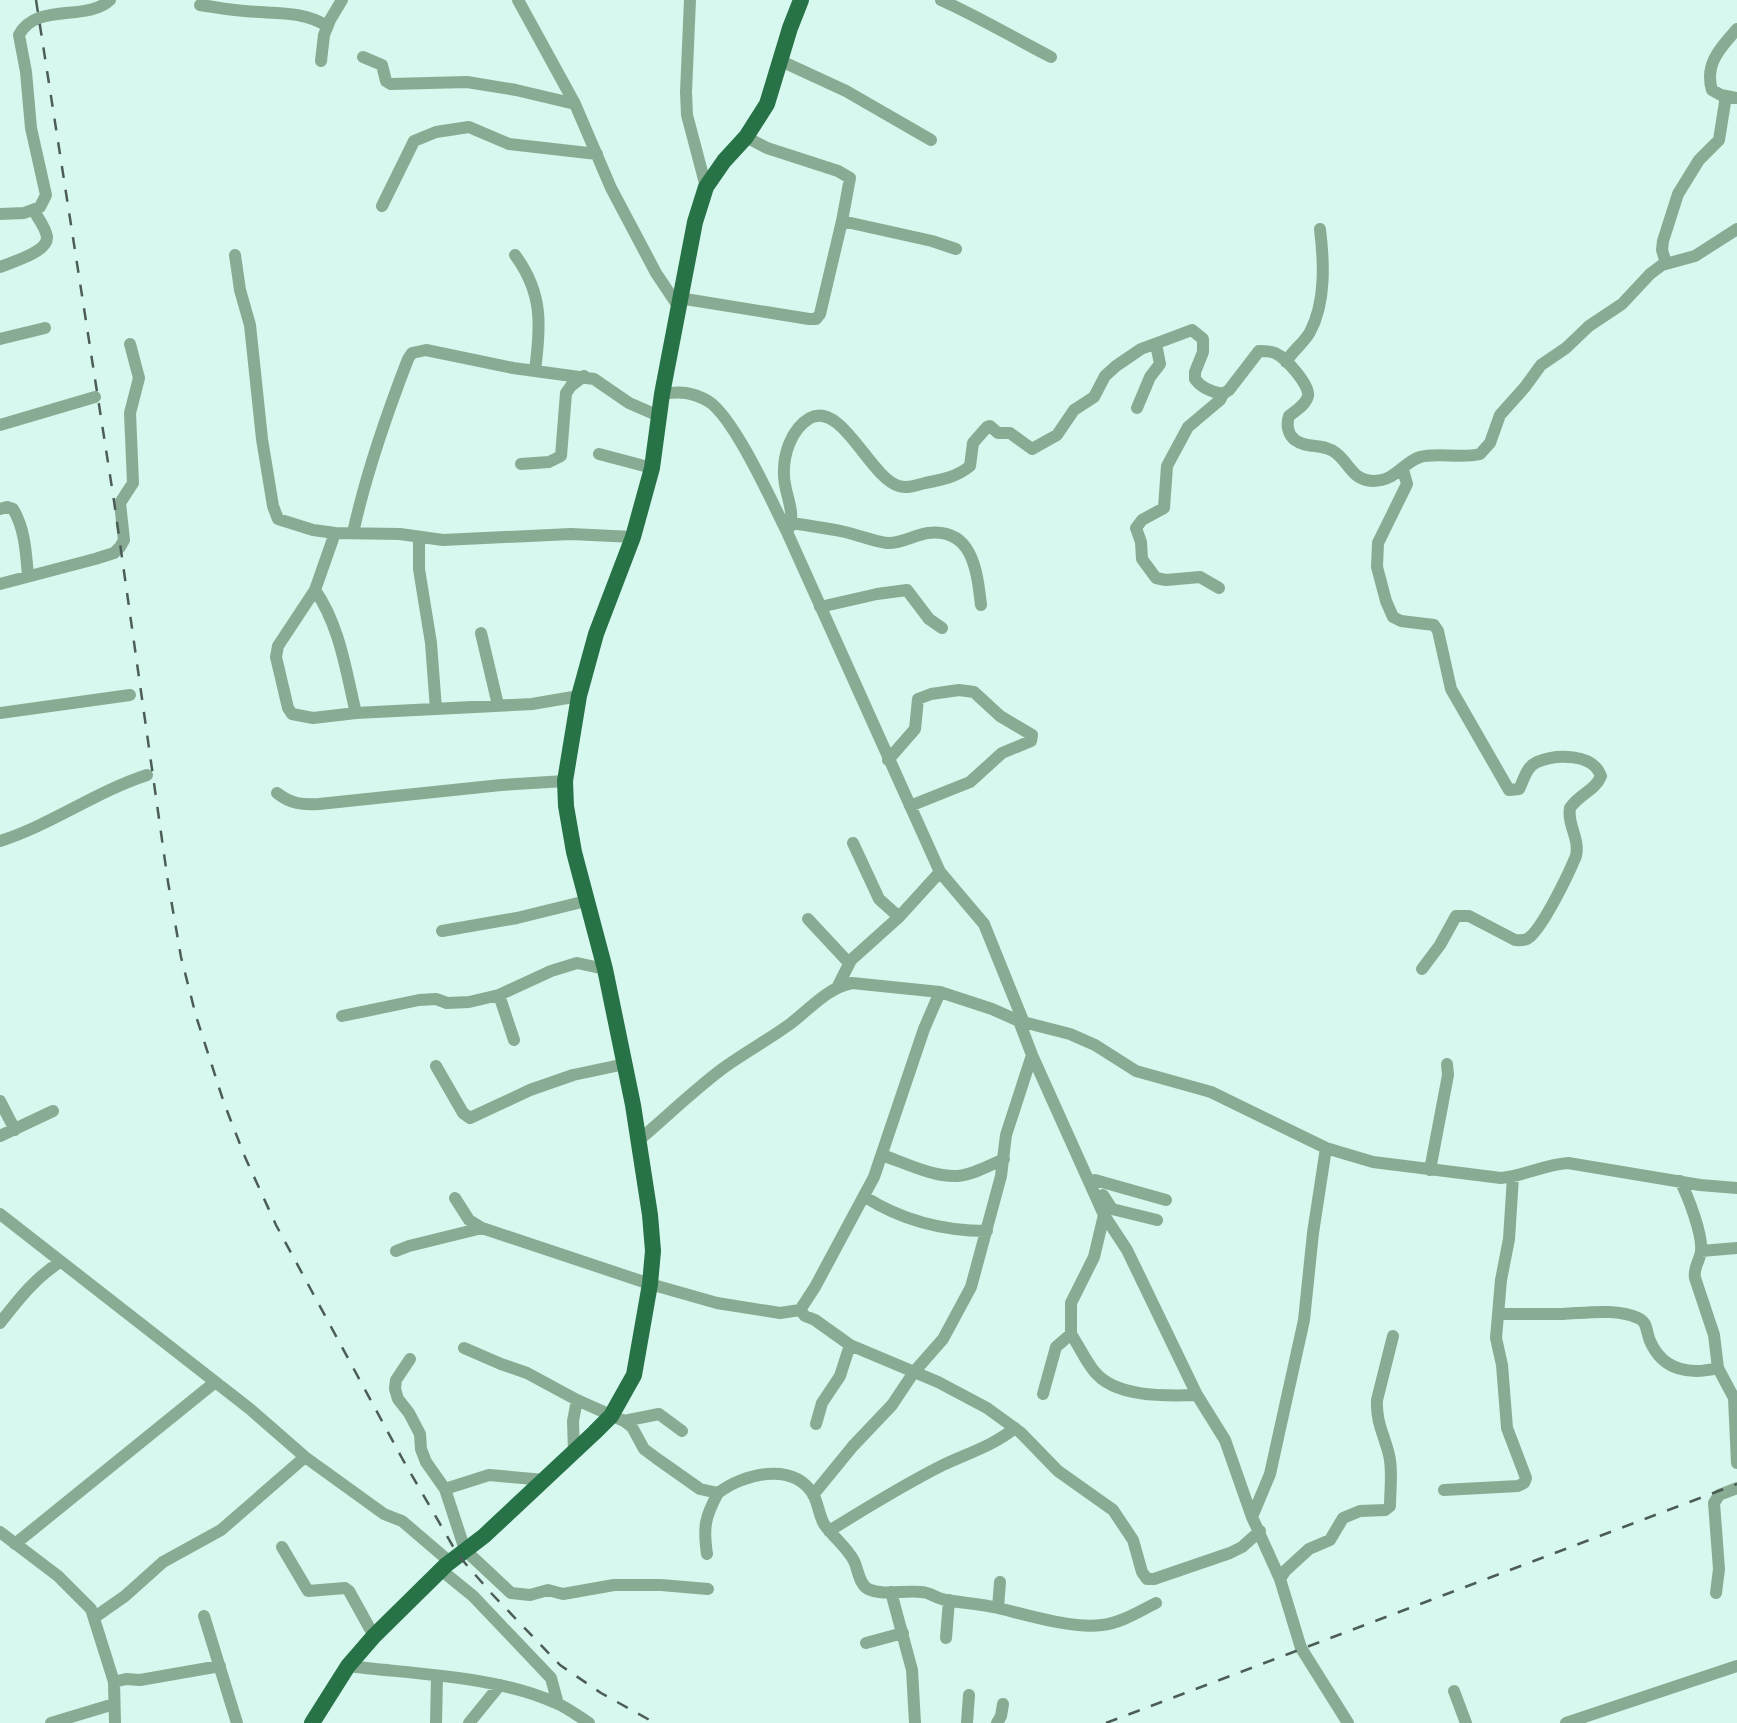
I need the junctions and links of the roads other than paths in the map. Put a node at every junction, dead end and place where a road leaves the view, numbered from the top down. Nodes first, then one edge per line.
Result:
1 (110, 0) edge
2 (342, 0) edge
3 (518, 0) edge
4 (690, 0) edge
5 (801, 0) edge
6 (941, 0) edge
7 (200, 5) dead end
8 (327, 26) junction
9 (1737, 29) edge
10 (363, 57) dead end
11 (1051, 57) dead end
12 (321, 61) dead end
13 (781, 61) junction
14 (1732, 97) edge
15 (575, 104) junction
16 (746, 137) junction
17 (931, 140) dead end
18 (597, 154) junction
19 (706, 187) junction
20 (382, 206) dead end
21 (34, 211) junction
22 (0, 214) edge
23 (842, 221) junction
24 (1320, 229) dead end
25 (1737, 229) edge
26 (956, 249) dead end
27 (235, 255) dead end
28 (515, 256) dead end
29 (1666, 263) junction
30 (0, 267) edge
31 (679, 302) junction
32 (45, 328) dead end
33 (0, 339) edge
34 (130, 344) dead end
35 (1153, 345) junction
36 (1286, 362) junction
37 (535, 370) junction
38 (584, 376) junction
39 (662, 394) junction
40 (1223, 394) junction
41 (95, 397) dead end
42 (1137, 408) dead end
43 (659, 416) junction
44 (0, 425) edge
45 (599, 454) dead end
46 (521, 464) dead end
47 (652, 468) junction
48 (1403, 470) junction
49 (0, 509) edge
50 (789, 527) junction
51 (335, 533) junction
52 (353, 533) junction
53 (633, 537) junction
54 (419, 538) junction
55 (28, 576) junction
56 (0, 584) edge
57 (1219, 588) dead end
58 (315, 590) junction
59 (981, 605) dead end
60 (820, 607) junction
61 (942, 628) dead end
62 (481, 634) dead end
63 (130, 695) dead end
64 (579, 696) junction
65 (498, 705) junction
66 (436, 709) junction
67 (0, 713) edge
68 (356, 713) junction
69 (888, 760) junction
70 (147, 775) dead end
71 (565, 781) junction
72 (277, 793) dead end
73 (910, 806) junction
74 (0, 841) edge
75 (853, 843) dead end
76 (940, 872) junction
77 (586, 901) junction
78 (899, 917) junction
79 (808, 919) dead end
80 (442, 931) dead end
81 (849, 963) junction
82 (605, 969) junction
83 (1422, 969) dead end
84 (838, 986) junction
85 (940, 992) junction
86 (499, 995) junction
87 (342, 1016) dead end
88 (1022, 1022) junction
89 (514, 1040) dead end
90 (1032, 1055) junction
91 (625, 1064) junction
92 (1447, 1064) dead end
93 (436, 1066) dead end
94 (0, 1101) edge
95 (53, 1111) dead end
96 (15, 1130) junction
97 (0, 1136) edge
98 (639, 1140) junction
99 (1326, 1148) junction
100 (882, 1155) junction
101 (1004, 1159) junction
102 (1080, 1161) junction
103 (1430, 1170) junction
104 (1513, 1177) junction
105 (1095, 1180) junction
106 (1680, 1181) junction
107 (1737, 1188) edge
108 (864, 1197) junction
109 (455, 1198) dead end
110 (1166, 1200) dead end
111 (0, 1214) edge
112 (1104, 1215) junction
113 (1157, 1220) dead end
114 (482, 1228) junction
115 (987, 1231) junction
116 (1737, 1248) edge
117 (396, 1251) dead end
118 (1701, 1251) junction
119 (60, 1262) junction
120 (650, 1284) junction
121 (800, 1310) junction
122 (1498, 1314) junction
123 (0, 1323) edge
124 (1072, 1334) junction
125 (1393, 1336) dead end
126 (850, 1345) junction
127 (464, 1348) dead end
128 (410, 1359) dead end
129 (1718, 1368) junction
130 (914, 1372) junction
131 (214, 1383) junction
132 (1043, 1394) dead end
133 (1197, 1395) junction
134 (577, 1400) junction
135 (617, 1418) junction
136 (816, 1424) dead end
137 (1015, 1428) junction
138 (682, 1431) dead end
139 (574, 1452) junction
140 (305, 1457) junction
141 (1737, 1463) edge
142 (545, 1480) junction
143 (1737, 1488) edge
144 (445, 1489) junction
145 (1444, 1490) dead end
146 (718, 1493) junction
147 (813, 1494) junction
148 (1252, 1517) junction
149 (829, 1531) junction
150 (1260, 1531) junction
151 (0, 1532) edge
152 (15, 1544) junction
153 (282, 1547) dead end
154 (465, 1550) junction
155 (707, 1555) dead end
156 (445, 1566) junction
157 (1280, 1579) junction
158 (1000, 1582) dead end
159 (708, 1589) dead end
160 (891, 1592) junction
161 (1716, 1593) dead end
162 (949, 1601) junction
163 (1156, 1603) dead end
164 (998, 1608) junction
165 (204, 1616) dead end
166 (95, 1617) junction
167 (903, 1633) junction
168 (374, 1636) junction
169 (946, 1638) dead end
170 (866, 1643) dead end
171 (1737, 1665) edge
172 (220, 1666) junction
173 (348, 1666) junction
174 (437, 1677) junction
175 (114, 1682) junction
176 (500, 1685) junction
177 (1454, 1691) dead end
178 (969, 1695) dead end
179 (114, 1704) junction
180 (558, 1704) junction
181 (1003, 1704) dead end
182 (51, 1723) edge
183 (115, 1723) edge
184 (237, 1723) edge
185 (312, 1723) edge
186 (436, 1723) edge
187 (468, 1723) edge
188 (589, 1723) edge
189 (915, 1723) edge
190 (967, 1723) edge
191 (997, 1723) edge
192 (1348, 1723) edge
193 (1466, 1723) edge
194 (1566, 1723) edge

1 - 21 street
2 - 8 street
3 - 15 street
4 - 19 street
5 - 13 main road
6 - 11 street
7 - 8 street
8 - 12 street
9 - 14 street
10 - 15 street
13 - 16 main road
13 - 17 street
14 - 29 street
15 - 18 street
16 - 19 main road
16 - 23 street
18 - 20 street
18 - 31 street
19 - 31 main road
21 - 22 street
21 - 30 street
23 - 26 street
23 - 31 street
24 - 36 street
25 - 29 street
27 - 51 street
28 - 37 street
29 - 48 street
31 - 39 main road
32 - 33 street
34 - 55 street
35 - 40 street
35 - 42 street
35 - 50 street
36 - 40 street
36 - 48 street
37 - 38 street
37 - 52 street
38 - 43 street
38 - 46 street
39 - 43 main road
39 - 50 street
40 - 57 street
41 - 44 street
43 - 47 main road
45 - 47 street
47 - 53 main road
48 - 83 street
49 - 55 street
50 - 59 street
50 - 60 street
51 - 52 street
51 - 58 street
52 - 54 street
53 - 54 street
53 - 64 main road
54 - 66 street
55 - 56 street
58 - 68 street
58 - 68 street
60 - 61 street
60 - 69 street
62 - 65 street
63 - 67 street
64 - 65 street
64 - 71 main road
65 - 66 street
66 - 68 street
69 - 73 street
69 - 73 street
70 - 74 street
71 - 72 street
71 - 77 main road
73 - 76 street
75 - 78 street
76 - 78 street
76 - 88 street
77 - 80 street
77 - 82 main road
78 - 81 street
79 - 81 street
81 - 84 street
82 - 86 street
82 - 91 main road
84 - 85 street
84 - 98 street
85 - 88 street
85 - 100 street
86 - 87 street
86 - 89 street
88 - 90 street
88 - 99 street
90 - 101 street
90 - 102 street
91 - 93 street
91 - 98 main road
92 - 103 street
94 - 96 street
95 - 96 street
96 - 97 street
98 - 120 main road
99 - 103 street
99 - 148 street
100 - 101 street
100 - 108 street
101 - 115 street
102 - 105 street
102 - 112 street
103 - 104 street
104 - 106 street
104 - 122 street
105 - 110 street
105 - 113 street
106 - 107 street
106 - 118 street
108 - 115 street
108 - 121 street
109 - 114 street
111 - 119 street
112 - 124 street
112 - 133 street
114 - 117 street
114 - 120 street
115 - 130 street
116 - 118 street
118 - 129 street
119 - 123 street
119 - 131 street
120 - 121 street
120 - 135 main road
121 - 126 street
122 - 129 street
122 - 145 street
124 - 132 street
124 - 133 street
125 - 157 street
126 - 130 street
126 - 136 street
127 - 134 street
128 - 144 street
129 - 141 street
130 - 137 street
130 - 147 street
131 - 140 street
131 - 152 street
133 - 148 street
134 - 135 street
134 - 139 street
135 - 138 street
135 - 139 main road
135 - 146 street
137 - 149 street
137 - 150 street
139 - 142 main road
140 - 156 street
140 - 166 street
142 - 144 street
142 - 154 main road
143 - 161 street
144 - 154 street
146 - 147 street
146 - 155 street
147 - 149 street
148 - 150 street
149 - 160 street
150 - 157 street
151 - 152 street
152 - 166 street
153 - 168 street
154 - 156 main road
154 - 159 street
156 - 168 main road
156 - 180 street
157 - 192 street
158 - 164 street
160 - 162 street
160 - 167 street
162 - 164 street
162 - 169 street
163 - 164 street
165 - 172 street
166 - 175 street
167 - 170 street
167 - 189 street
168 - 173 main road
171 - 194 street
172 - 175 street
172 - 184 street
173 - 174 street
173 - 185 main road
174 - 176 street
174 - 186 street
175 - 179 street
176 - 180 street
176 - 187 street
177 - 193 street
178 - 190 street
179 - 182 street
179 - 183 street
180 - 188 street
181 - 191 street

